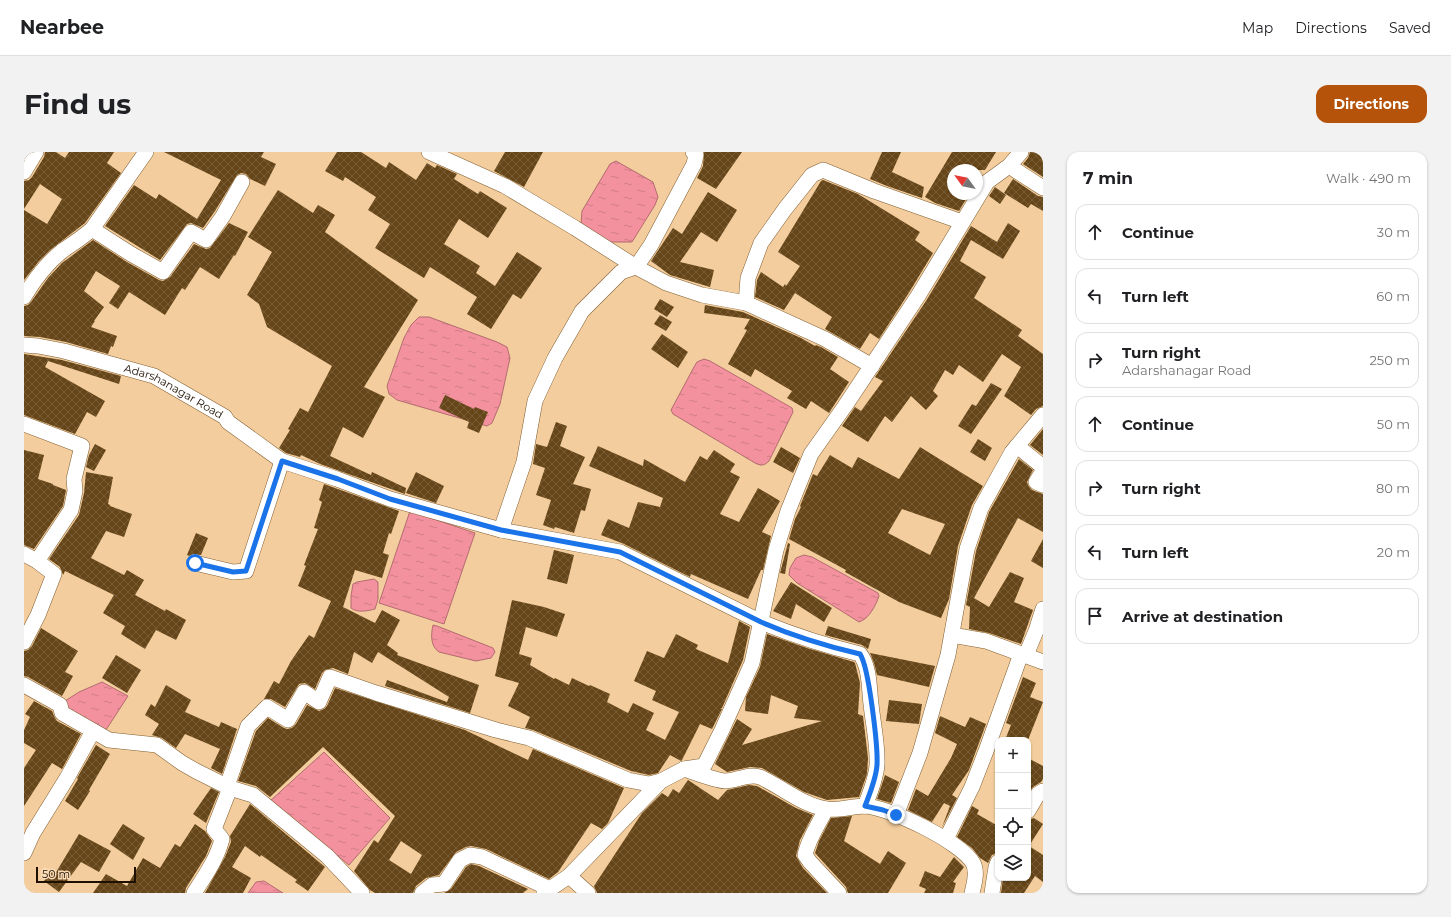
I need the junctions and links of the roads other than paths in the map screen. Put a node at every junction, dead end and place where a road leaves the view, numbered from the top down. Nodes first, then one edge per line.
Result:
1 (36, 152) edge
2 (146, 152) edge
3 (693, 152) edge
4 (1021, 152) edge
5 (433, 153) edge
6 (1009, 166) junction
7 (24, 172) edge
8 (242, 182) dead end
9 (1043, 188) edge
10 (962, 222) junction
11 (92, 229) junction
12 (636, 268) junction
13 (24, 297) edge
14 (746, 303) junction
15 (24, 346) edge
16 (872, 366) junction
17 (1043, 415) edge
18 (24, 424) edge
19 (1017, 446) junction
20 (282, 461) junction
21 (1043, 467) edge
22 (1043, 471) edge
23 (1043, 485) edge
24 (501, 530) junction
25 (30, 557) edge
26 (195, 563) dead end
27 (1043, 609) edge
28 (761, 622) junction
29 (952, 635) junction
30 (24, 642) edge
31 (1023, 655) junction
32 (1043, 662) edge
33 (24, 685) edge
34 (93, 731) junction
35 (684, 769) junction
36 (661, 781) junction
37 (229, 787) junction
38 (1043, 791) edge
39 (865, 806) junction
40 (826, 809) junction
41 (1029, 809) edge
42 (896, 815) junction
43 (946, 839) junction
44 (24, 853) edge
45 (995, 874) edge
46 (569, 876) junction
47 (547, 891) edge
48 (194, 893) edge
49 (362, 893) edge
50 (422, 893) edge
51 (588, 893) edge
52 (840, 893) edge
53 (972, 893) edge
54 (992, 893) edge

1 - 7 street
2 - 11 street
3 - 12 street
4 - 6 street
5 - 12 street
6 - 9 street
6 - 10 street
8 - 11 street
10 - 14 street
10 - 16 street
11 - 13 street
12 - 14 street
12 - 24 street
14 - 16 street
15 - 20 street, Adarshanagar Road
16 - 28 street
17 - 19 street
18 - 25 street
19 - 21 street
19 - 29 street
20 - 24 street, Adarshanagar Road
20 - 26 street
22 - 23 street
24 - 28 street, Adarshanagar Road
25 - 30 street
27 - 31 street
28 - 35 street
28 - 39 street, Adarshanagar Road
29 - 31 street
29 - 42 street
31 - 32 street
31 - 43 street
33 - 34 street
34 - 37 street
34 - 44 street
35 - 36 street
35 - 40 street
36 - 37 street
36 - 46 street
37 - 48 street
37 - 49 street
38 - 41 street
39 - 40 street
39 - 42 street
40 - 52 street
42 - 43 street
43 - 53 street
45 - 54 street
46 - 47 street
46 - 51 street
47 - 50 street

